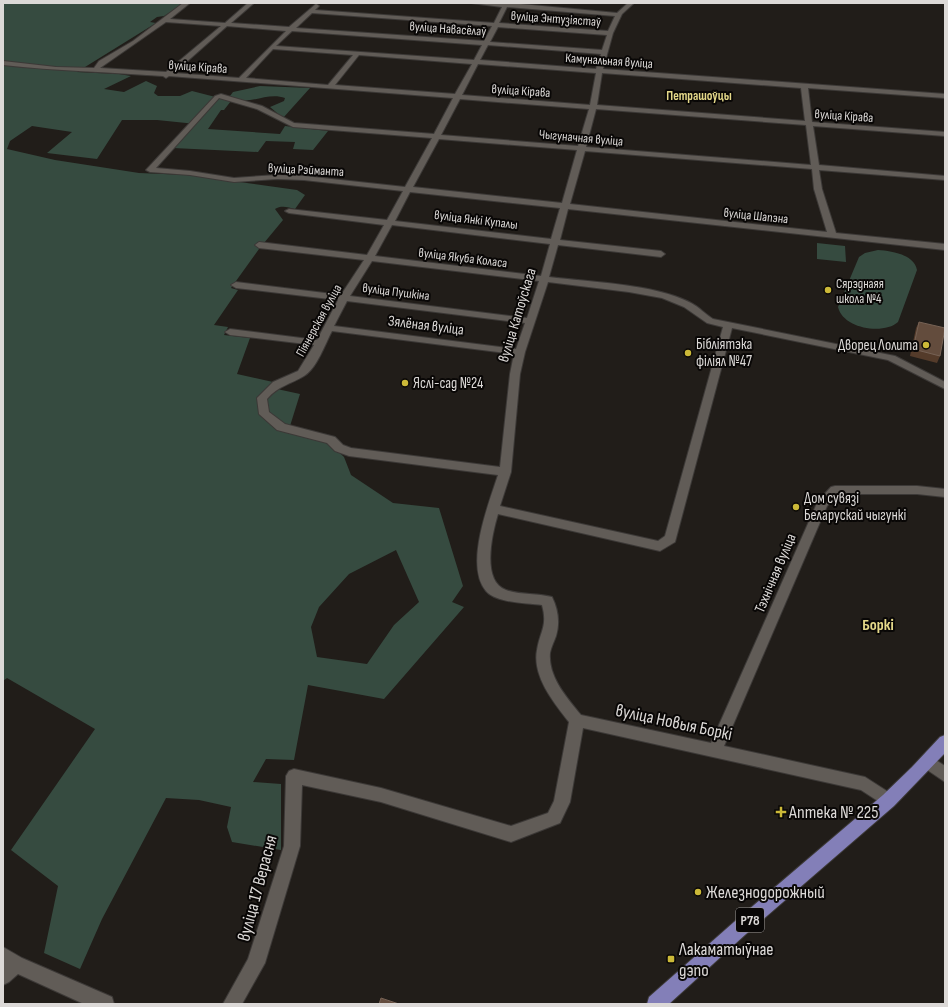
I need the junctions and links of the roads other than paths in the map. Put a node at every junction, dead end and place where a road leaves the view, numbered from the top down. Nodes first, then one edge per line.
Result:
1 (183, 3) edge
2 (186, 3) edge
3 (251, 3) edge
4 (319, 3) edge
5 (474, 3) edge
6 (631, 3) edge
7 (506, 5) edge
8 (310, 10) junction
9 (619, 15) junction
10 (165, 20) junction
11 (226, 25) junction
12 (496, 25) junction
13 (290, 28) junction
14 (610, 33) junction
15 (486, 42) junction
16 (271, 48) junction
17 (604, 52) junction
18 (357, 54) junction
19 (475, 62) junction
20 (3, 63) edge
21 (96, 70) junction
22 (599, 71) junction
23 (166, 76) junction
24 (240, 81) junction
25 (804, 85) junction
26 (330, 87) junction
27 (222, 96) joint
28 (945, 96) edge
29 (458, 97) junction
30 (593, 108) junction
31 (810, 124) junction
32 (945, 134) edge
33 (436, 137) junction
34 (580, 149) junction
35 (816, 168) junction
36 (945, 178) edge
37 (408, 189) junction
38 (564, 207) junction
39 (288, 211) dead end
40 (389, 222) junction
41 (833, 236) junction
42 (554, 241) junction
43 (259, 245) dead end
44 (945, 247) edge
45 (661, 254) dead end
46 (369, 259) junction
47 (544, 280) junction
48 (236, 285) dead end
49 (344, 298) junction
50 (529, 321) junction
51 (728, 325) junction
52 (329, 328) junction
53 (230, 332) dead end
54 (321, 343) junction
55 (520, 352) junction
56 (945, 386) edge
57 (505, 472) junction
58 (945, 493) edge
59 (495, 509) junction
60 (577, 720) junction
61 (945, 742) edge
62 (715, 750) junction
63 (928, 762) junction
64 (945, 775) edge
65 (886, 800) junction
66 (7, 965) edge
67 (106, 1004) edge
68 (232, 1004) edge
69 (656, 1004) edge

1 - 2 street
2 - 10 street
3 - 11 street
4 - 8 street
5 - 7 street
6 - 9 street, вуліца Катоўскага
7 - 9 street
7 - 12 street, Піянерская вуліца
8 - 12 street, вуліца Энтузіястаў
8 - 13 street
9 - 14 street, вуліца Катоўскага
10 - 11 street, вуліца Навасёлаў
10 - 21 street
11 - 13 street, вуліца Навасёлаў
11 - 23 street
12 - 14 street, вуліца Энтузіястаў
12 - 15 street, Піянерская вуліца
13 - 15 street, вуліца Навасёлаў
13 - 16 street
14 - 17 street, вуліца Катоўскага
15 - 17 street, вуліца Навасёлаў
15 - 19 street, Піянерская вуліца
16 - 18 street, Камунальная вуліца
16 - 24 street
17 - 22 street, вуліца Катоўскага
18 - 19 street, Камунальная вуліца
18 - 26 street
19 - 22 street, Камунальная вуліца
19 - 29 street, Піянерская вуліца
20 - 21 street, вуліца Кірава
21 - 23 street, вуліца Кірава
22 - 25 street, Камунальная вуліца
22 - 30 street, вуліца Катоўскага
23 - 24 street, вуліца Кірава
24 - 26 street, вуліца Кірава
25 - 28 street, Камунальная вуліца
25 - 31 street
26 - 29 street, вуліца Кірава
27 - 33 street, Чыгуначная вуліца
27 - 37 street, вуліца Рэйманта
29 - 30 street, вуліца Кірава
29 - 33 street, Піянерская вуліца
30 - 31 street, вуліца Кірава
30 - 34 street, вуліца Катоўскага
31 - 32 street, вуліца Кірава
31 - 35 street
33 - 34 street, Чыгуначная вуліца
33 - 37 street, Піянерская вуліца
34 - 35 street, Чыгуначная вуліца
34 - 38 street, вуліца Катоўскага
35 - 36 street, Чыгуначная вуліца
35 - 41 street
37 - 38 street, вуліца Рэйманта
37 - 40 street, Піянерская вуліца
38 - 41 street, вуліца Шапэна
38 - 42 street, вуліца Катоўскага
39 - 40 street, вуліца Янкі Купалы
40 - 42 street, вуліца Янкі Купалы
40 - 46 street, Піянерская вуліца
41 - 44 street, вуліца Шапэна
42 - 45 street, вуліца Янкі Купалы
42 - 47 street, вуліца Катоўскага
43 - 46 street, вуліца Якуба Коласа
46 - 47 street, вуліца Якуба Коласа
46 - 49 street, Піянерская вуліца
47 - 50 street, вуліца Катоўскага
47 - 51 street, вуліца Якуба Коласа
48 - 49 street, вуліца Пушкіна
49 - 50 street, вуліца Пушкіна
49 - 52 street, Піянерская вуліца
50 - 55 street, вуліца Катоўскага
51 - 56 street
51 - 59 street
52 - 54 street, Піянерская вуліца
52 - 55 street, Зялёная вуліца
53 - 54 street
54 - 57 street, Піянерская вуліца
55 - 57 street, вуліца Катоўскага
57 - 59 street, вуліца Катоўскага
58 - 62 street, Тэхнічная вуліца
59 - 60 street, вуліца Катоўскага
60 - 62 street, вуліца Новыя Боркі
60 - 68 street, вуліца 17 Верасня
61 - 63 main road, Р78
62 - 65 street, вуліца Новыя Боркі
63 - 64 street
63 - 65 main road, Р78
65 - 69 main road, Р78
66 - 67 street

